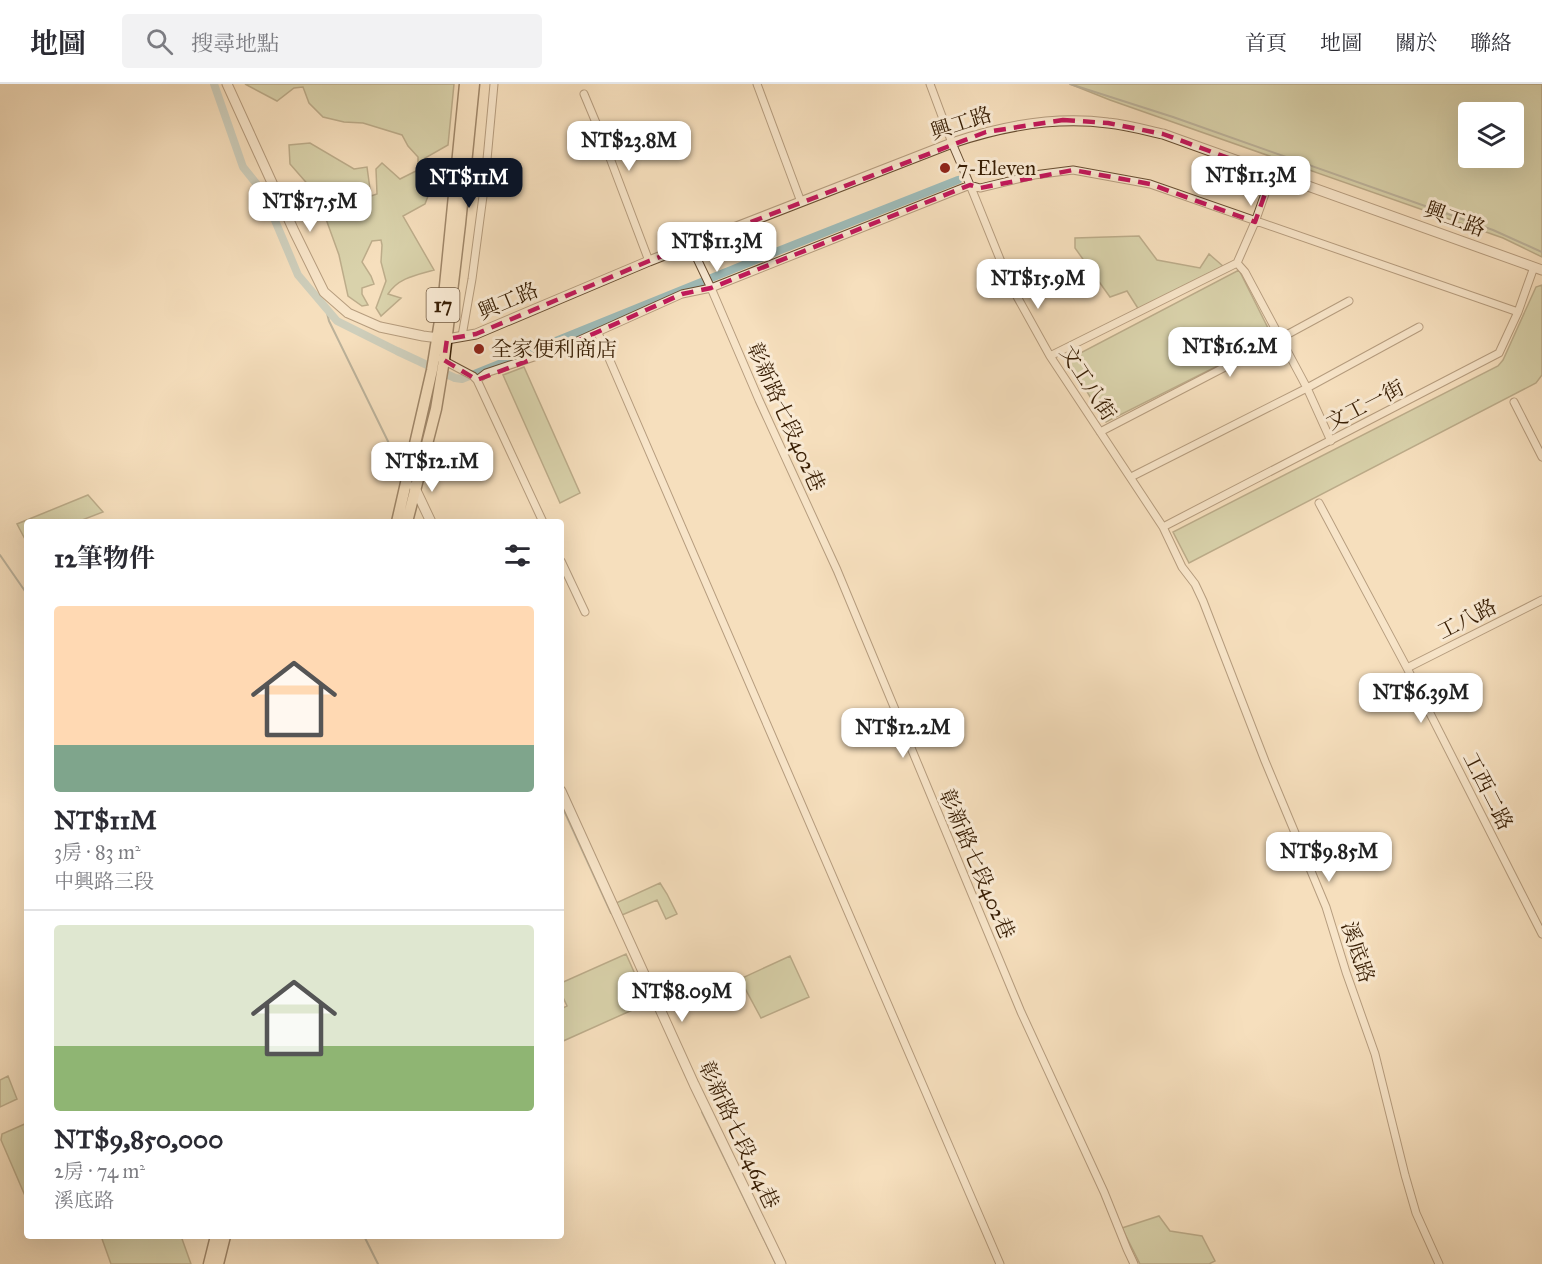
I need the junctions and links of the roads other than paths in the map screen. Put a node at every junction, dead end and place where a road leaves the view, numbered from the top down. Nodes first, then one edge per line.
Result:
1 (227, 84) edge
2 (465, 84) edge
3 (474, 84) edge
4 (494, 84) edge
5 (757, 84) edge
6 (930, 84) edge
7 (584, 94) dead end
8 (952, 142) junction
9 (1272, 174) junction
10 (970, 185) junction
11 (801, 202) junction
12 (1255, 222) junction
13 (690, 244) junction
14 (649, 261) junction
15 (1237, 263) junction
16 (1538, 269) edge
17 (711, 288) junction
18 (1348, 301) dead end
19 (1518, 312) junction
20 (1419, 327) dead end
21 (598, 333) junction
22 (462, 336) junction
23 (442, 338) junction
24 (1279, 339) junction
25 (1050, 356) junction
26 (443, 360) junction
27 (475, 378) junction
28 (1306, 388) junction
29 (1514, 402) dead end
30 (1100, 432) junction
31 (1331, 441) junction
32 (1542, 457) edge
33 (408, 476) junction
34 (1131, 477) junction
35 (416, 490) junction
36 (1319, 503) dead end
37 (398, 519) edge
38 (408, 519) edge
39 (430, 519) edge
40 (542, 519) edge
41 (1163, 527) junction
42 (564, 567) edge
43 (1542, 600) edge
44 (585, 612) dead end
45 (1407, 668) junction
46 (564, 798) edge
47 (1542, 934) edge
48 (215, 1239) edge
49 (224, 1239) edge
50 (209, 1264) edge
51 (218, 1264) edge
52 (781, 1264) edge
53 (1000, 1264) edge
54 (1134, 1264) edge
55 (1439, 1264) edge

1 - 23 street
2 - 23 main road, 17
3 - 23 main road, 17
4 - 22 street
5 - 11 street
6 - 8 street, 文工八街
7 - 14 street
8 - 9 street, 興工路
8 - 10 street, 文工八街
8 - 11 street, 興工路
9 - 12 street
9 - 16 street, 興工路
10 - 12 street
10 - 17 street
10 - 25 street, 文工八街
11 - 13 street, 興工路
12 - 15 street
12 - 19 street
13 - 14 street, 興工路
13 - 17 street, 彰新路七段402巷
14 - 22 street, 興工路
15 - 24 street
15 - 25 street
16 - 19 street, 文工一街
17 - 21 street
17 - 54 street, 彰新路七段402巷
18 - 24 street
19 - 31 street, 文工一街
20 - 28 street
21 - 27 street
21 - 53 street
22 - 23 street, 興工路
23 - 26 main road, 17
24 - 28 street
24 - 30 street
25 - 30 street, 文工八街
26 - 27 street
26 - 33 main road, 17
26 - 35 main road, 17
27 - 40 street
28 - 31 street
28 - 34 street
29 - 32 street
30 - 34 street, 文工八街
31 - 41 street, 文工一街
33 - 35 street
33 - 37 main road, 17
34 - 41 street, 文工八街
35 - 38 main road, 17
35 - 39 street
36 - 45 street, 工西二路
41 - 55 street, 溪底路
42 - 44 street
43 - 45 street, 工八路
45 - 47 street, 工西二路
46 - 52 street, 彰新路七段464巷
48 - 50 main road
49 - 51 main road

